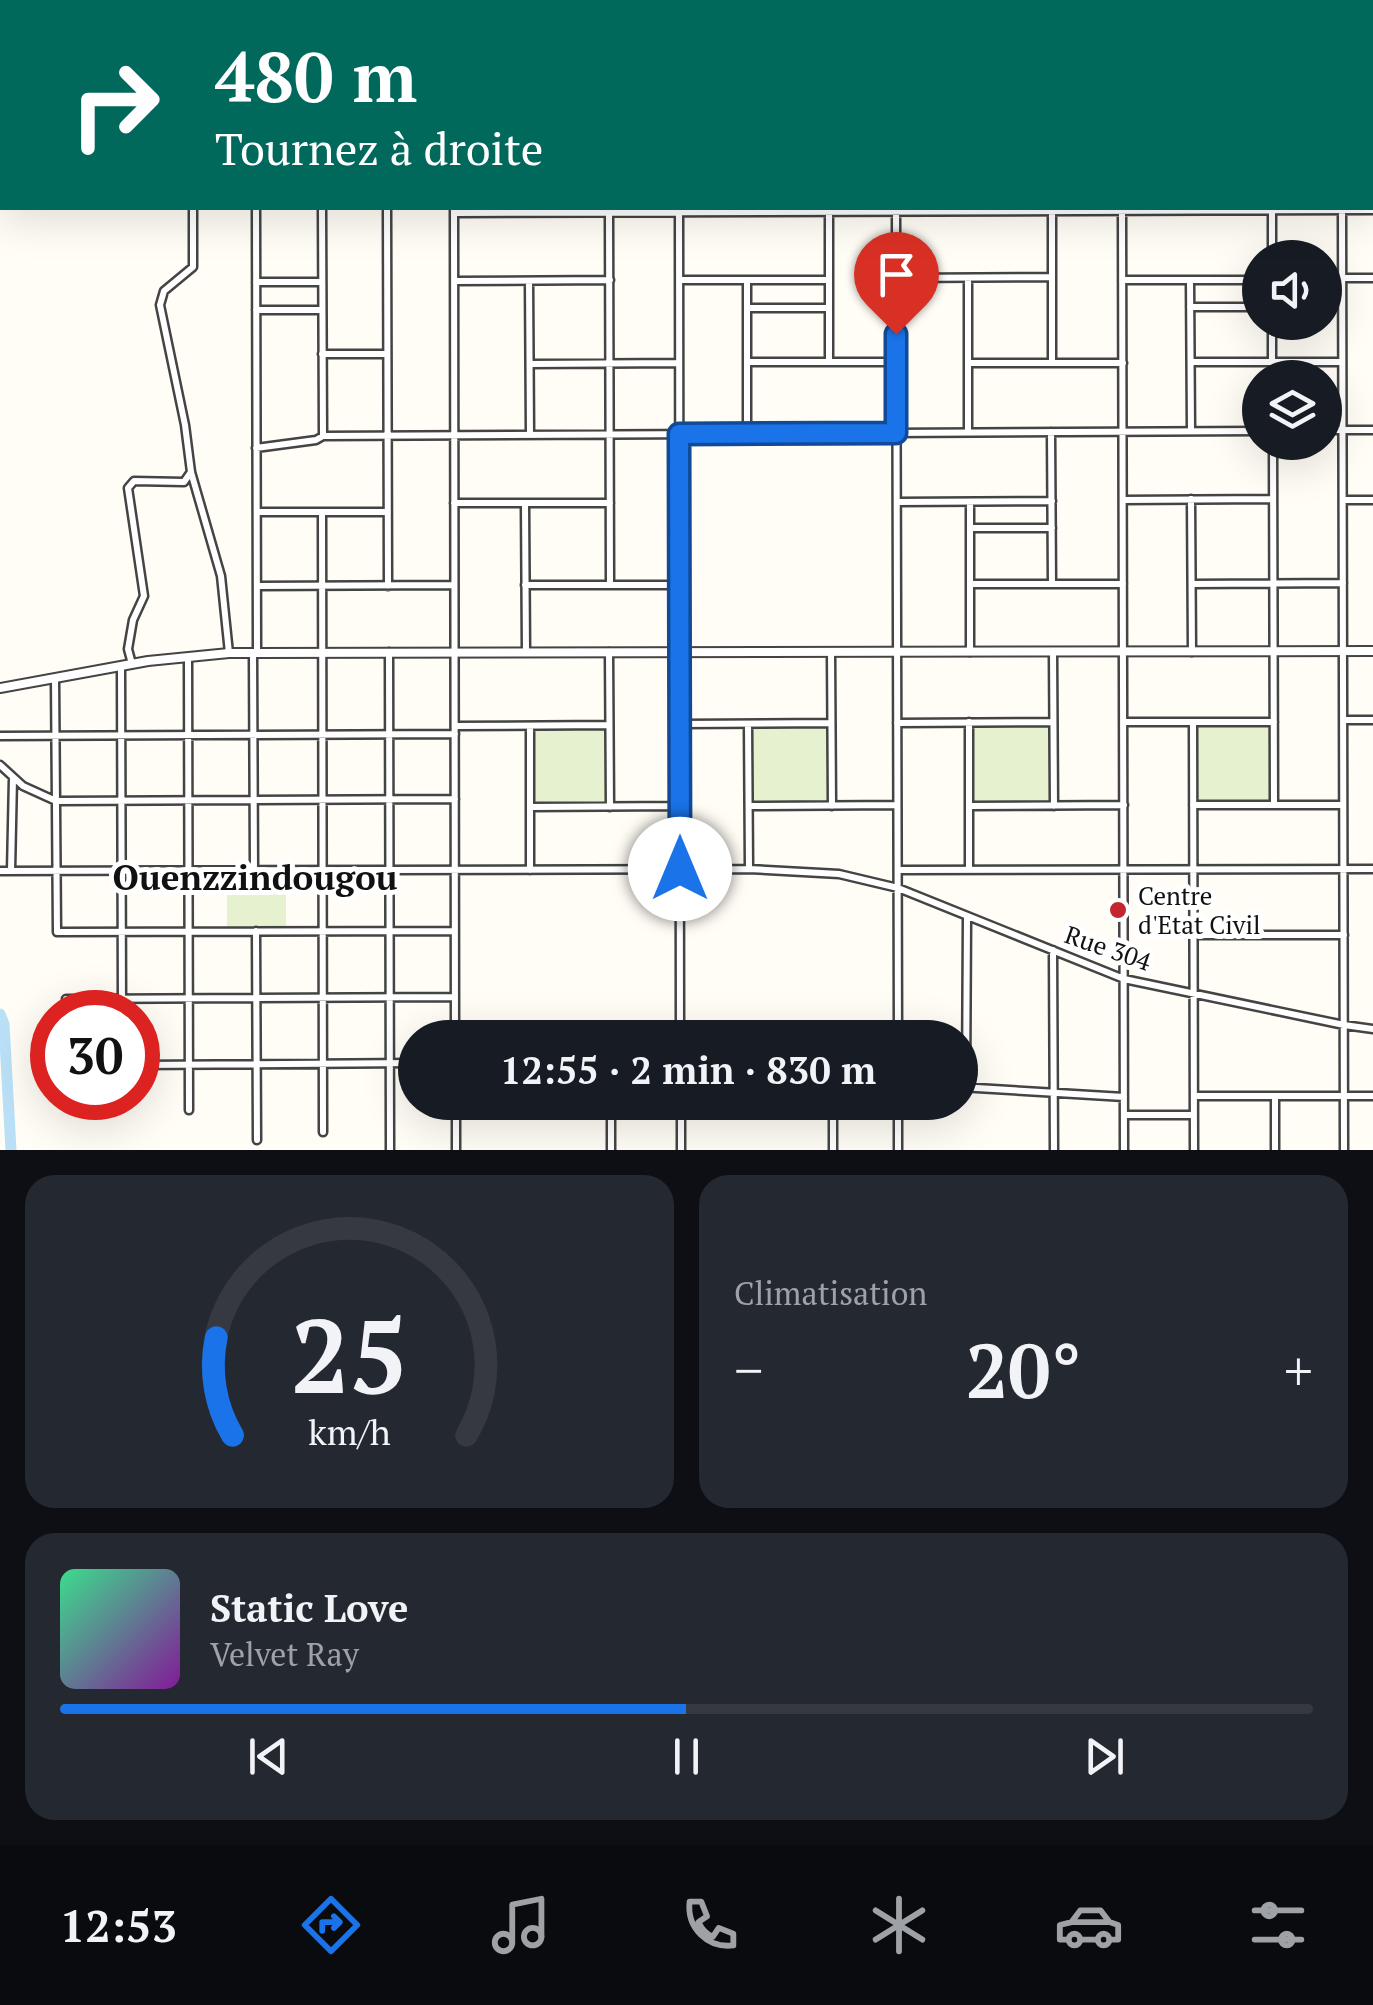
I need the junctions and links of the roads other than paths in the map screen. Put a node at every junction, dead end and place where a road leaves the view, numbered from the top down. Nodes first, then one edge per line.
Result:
1 (192, 210) edge
2 (256, 210) edge
3 (322, 210) edge
4 (387, 210) edge
5 (454, 210) edge
6 (525, 210) edge
7 (679, 210) edge
8 (747, 210) edge
9 (896, 210) edge
10 (969, 210) edge
11 (1057, 210) edge
12 (1122, 210) edge
13 (1272, 210) edge
14 (1342, 210) edge
15 (1052, 211) junction
16 (828, 212) junction
17 (610, 213) junction
18 (1272, 240) edge
19 (1342, 240) edge
20 (896, 278) junction
21 (968, 278) junction
22 (1052, 278) junction
23 (1342, 278) edge
24 (1373, 278) edge
25 (610, 280) junction
26 (679, 280) junction
27 (747, 280) junction
28 (829, 280) junction
29 (1122, 280) junction
30 (1190, 280) junction
31 (1242, 280) edge
32 (454, 281) junction
33 (529, 281) junction
34 (256, 282) junction
35 (322, 282) junction
36 (1190, 307) junction
37 (1242, 307) edge
38 (747, 308) junction
39 (829, 308) junction
40 (256, 310) junction
41 (322, 310) junction
42 (322, 354) junction
43 (387, 354) junction
44 (747, 362) junction
45 (829, 362) junction
46 (896, 362) junction
47 (1190, 362) junction
48 (1242, 362) edge
49 (610, 363) junction
50 (679, 363) junction
51 (1052, 363) junction
52 (1123, 363) junction
53 (530, 364) junction
54 (968, 364) junction
55 (1342, 430) edge
56 (1373, 430) edge
57 (1191, 431) junction
58 (1242, 431) edge
59 (968, 432) junction
60 (1052, 432) junction
61 (1123, 432) junction
62 (896, 433) junction
63 (610, 434) junction
64 (679, 434) junction
65 (748, 434) junction
66 (454, 435) junction
67 (530, 435) junction
68 (323, 436) junction
69 (387, 436) junction
70 (256, 448) junction
71 (1273, 460) edge
72 (1342, 460) edge
73 (191, 472) junction
74 (1192, 499) junction
75 (1273, 499) junction
76 (1123, 500) junction
77 (1342, 500) junction
78 (1373, 500) edge
79 (897, 502) junction
80 (970, 502) junction
81 (1052, 502) junction
82 (525, 503) junction
83 (610, 503) junction
84 (454, 504) junction
85 (256, 512) junction
86 (322, 512) junction
87 (387, 512) junction
88 (970, 528) junction
89 (1052, 528) junction
90 (1274, 583) junction
91 (1343, 583) junction
92 (970, 584) junction
93 (1052, 584) junction
94 (1123, 584) junction
95 (1192, 584) junction
96 (526, 585) junction
97 (610, 585) junction
98 (680, 585) junction
99 (257, 586) junction
100 (322, 586) junction
101 (388, 586) junction
102 (454, 586) junction
103 (1343, 651) junction
104 (1373, 651) edge
105 (230, 652) junction
106 (322, 652) junction
107 (389, 652) junction
108 (454, 652) junction
109 (526, 652) junction
110 (609, 652) junction
111 (680, 652) junction
112 (831, 652) junction
113 (897, 652) junction
114 (970, 652) junction
115 (1053, 652) junction
116 (1123, 652) junction
117 (1192, 652) junction
118 (1274, 652) junction
119 (255, 653) junction
120 (188, 657) junction
121 (132, 664) junction
122 (121, 666) junction
123 (55, 679) junction
124 (0, 688) edge
125 (1343, 720) junction
126 (1373, 720) edge
127 (897, 722) junction
128 (969, 722) junction
129 (1053, 722) junction
130 (1124, 722) junction
131 (1193, 722) junction
132 (1274, 722) junction
133 (680, 724) junction
134 (748, 724) junction
135 (832, 724) junction
136 (610, 725) junction
137 (530, 726) junction
138 (455, 730) junction
139 (322, 734) junction
140 (389, 734) junction
141 (122, 735) junction
142 (188, 735) junction
143 (254, 735) junction
144 (0, 736) edge
145 (55, 736) junction
146 (0, 766) edge
147 (14, 777) junction
148 (322, 799) junction
149 (389, 799) junction
150 (455, 799) junction
151 (122, 800) junction
152 (188, 800) junction
153 (254, 800) junction
154 (56, 801) junction
155 (1343, 804) junction
156 (1124, 805) junction
157 (1193, 805) junction
158 (1274, 805) junction
159 (680, 806) junction
160 (748, 806) junction
161 (832, 806) junction
162 (898, 806) junction
163 (969, 806) junction
164 (1054, 806) junction
165 (530, 807) junction
166 (610, 807) junction
167 (680, 869) junction
168 (749, 869) junction
169 (1343, 869) junction
170 (1373, 869) edge
171 (254, 870) junction
172 (323, 870) junction
173 (389, 870) junction
174 (455, 870) junction
175 (530, 870) junction
176 (898, 870) junction
177 (970, 870) junction
178 (1124, 870) junction
179 (1193, 870) junction
180 (0, 871) edge
181 (11, 871) junction
182 (56, 871) junction
183 (122, 871) junction
184 (188, 871) junction
185 (898, 888) junction
186 (968, 918) junction
187 (455, 930) junction
188 (256, 931) junction
189 (323, 931) junction
190 (389, 931) junction
191 (122, 932) junction
192 (189, 932) junction
193 (1344, 935) junction
194 (1193, 936) junction
195 (1053, 950) junction
196 (1124, 979) junction
197 (122, 990) edge
198 (1193, 994) junction
199 (160, 998) edge
200 (189, 998) junction
201 (256, 998) junction
202 (323, 998) junction
203 (390, 998) junction
204 (455, 998) junction
205 (456, 1020) edge
206 (680, 1020) edge
207 (898, 1020) edge
208 (965, 1020) edge
209 (1344, 1026) junction
210 (1373, 1029) edge
211 (160, 1064) edge
212 (189, 1064) junction
213 (257, 1064) junction
214 (323, 1064) junction
215 (390, 1064) junction
216 (398, 1064) edge
217 (978, 1089) edge
218 (1054, 1092) junction
219 (1194, 1096) junction
220 (1275, 1096) junction
221 (1344, 1096) junction
222 (1373, 1096) edge
223 (1124, 1097) junction
224 (189, 1110) dead end
225 (1124, 1115) junction
226 (1194, 1115) junction
227 (456, 1120) edge
228 (611, 1120) edge
229 (680, 1120) edge
230 (833, 1120) edge
231 (898, 1120) edge
232 (323, 1132) dead end
233 (257, 1140) dead end
234 (390, 1150) edge
235 (456, 1150) edge
236 (611, 1150) edge
237 (681, 1150) edge
238 (833, 1150) edge
239 (898, 1150) edge
240 (1054, 1150) edge
241 (1124, 1150) edge
242 (1194, 1150) edge
243 (1275, 1150) edge
244 (1344, 1150) edge

1 - 73 street
2 - 34 street
3 - 35 street
4 - 43 street
5 - 6 street
5 - 32 street
6 - 17 street
7 - 8 street
7 - 17 street
7 - 26 street
8 - 16 street
9 - 10 street
9 - 16 street
9 - 20 street
10 - 15 street
11 - 15 street
12 - 29 street
13 - 18 street
14 - 19 street
15 - 22 street
16 - 28 street
17 - 25 street
20 - 21 street
20 - 46 street
21 - 22 street
21 - 54 street
22 - 51 street
23 - 24 street
25 - 33 street
25 - 49 street
26 - 27 street
26 - 50 street
27 - 28 street
27 - 38 street
28 - 39 street
29 - 30 street
29 - 52 street
30 - 31 street
30 - 36 street
32 - 33 street
32 - 66 street
33 - 53 street
34 - 35 street
34 - 40 street
35 - 41 street
36 - 37 street
36 - 47 street
38 - 39 street
38 - 44 street
39 - 45 street
40 - 41 street
40 - 70 street
41 - 42 street
42 - 43 street
42 - 68 street
43 - 69 street
44 - 45 street
44 - 65 street
45 - 46 street
46 - 62 street
47 - 48 street
47 - 57 street
49 - 50 street
49 - 53 street
49 - 63 street
50 - 64 street
51 - 52 street
51 - 54 street
52 - 61 street
53 - 67 street
54 - 59 street
55 - 56 street
57 - 58 street
57 - 61 street
59 - 60 street
59 - 62 street
60 - 61 street
60 - 81 street
61 - 76 street
62 - 65 street
62 - 79 street
63 - 64 street
63 - 67 street
63 - 83 street
64 - 65 street
64 - 98 street
66 - 67 street
66 - 69 street
66 - 84 street
68 - 69 street
68 - 70 street
69 - 87 street
70 - 85 street
71 - 75 street
72 - 77 street
73 - 105 street
73 - 121 street
74 - 75 street
74 - 76 street
74 - 95 street
75 - 90 street
76 - 94 street
77 - 78 street
77 - 91 street
79 - 80 street
79 - 113 street
80 - 81 street
80 - 88 street
81 - 89 street
82 - 83 street
82 - 84 street
82 - 96 street
83 - 97 street
84 - 102 street
85 - 86 street
85 - 99 street
86 - 87 street
86 - 100 street
87 - 101 street
88 - 89 street
88 - 92 street
89 - 93 street
90 - 91 street
90 - 95 street
90 - 118 street
91 - 103 street
92 - 93 street
92 - 114 street
93 - 94 street
94 - 116 street
95 - 117 street
96 - 97 street
96 - 109 street
97 - 98 street
98 - 111 street
99 - 100 street
99 - 119 street
100 - 101 street
100 - 106 street
101 - 102 street
102 - 108 street
103 - 104 street
103 - 118 street
103 - 125 street
105 - 119 street
105 - 120 street
106 - 107 street
106 - 119 street
106 - 139 street
107 - 108 street
107 - 140 street
108 - 109 street
108 - 138 street
109 - 110 street
110 - 111 street
110 - 136 street
111 - 112 street
111 - 133 street
112 - 113 street
112 - 135 street
113 - 114 street
113 - 127 street
114 - 115 street
115 - 116 street
115 - 129 street
116 - 117 street
116 - 130 street
117 - 118 street
118 - 132 street
119 - 143 street
120 - 121 street
120 - 142 street
121 - 122 street
122 - 123 street
122 - 141 street
123 - 124 street
123 - 145 street
125 - 126 street
125 - 155 street
127 - 128 street
127 - 162 street
128 - 129 street
128 - 163 street
129 - 164 street
130 - 131 street
130 - 156 street
131 - 132 street
131 - 157 street
132 - 158 street
133 - 134 street
133 - 159 street
134 - 135 street
134 - 160 street
135 - 161 street
136 - 137 street
136 - 166 street
137 - 138 street
137 - 165 street
138 - 140 street
138 - 150 street
139 - 140 street
139 - 143 street
139 - 148 street
140 - 149 street
141 - 142 street
141 - 145 street
141 - 151 street
142 - 143 street
142 - 152 street
143 - 153 street
144 - 145 street
145 - 154 street
146 - 147 street
147 - 154 street
147 - 181 street
148 - 149 street
148 - 153 street
148 - 172 street
149 - 150 street
149 - 173 street
150 - 174 street
151 - 152 street
151 - 154 street
151 - 183 street
152 - 153 street
152 - 184 street
153 - 171 street
154 - 182 street
155 - 158 street
155 - 169 street
156 - 164 street
156 - 178 street
157 - 158 street
157 - 179 street
159 - 166 street
159 - 167 street
160 - 161 street
160 - 168 street
161 - 162 street
162 - 176 street
163 - 164 street
163 - 177 street
165 - 166 street
165 - 175 street
167 - 168 street, Rue 304
167 - 175 street, Rue 304
167 - 206 street
168 - 185 street, Rue 304
169 - 170 street
169 - 179 street
169 - 193 street
171 - 172 street, Rue 304
171 - 184 street, Rue 304
172 - 173 street, Rue 304
172 - 189 street
173 - 174 street, Rue 304
173 - 190 street
174 - 175 street, Rue 304
174 - 187 street
176 - 177 street
176 - 185 street
177 - 178 street
178 - 179 street
178 - 196 street
179 - 194 street
180 - 181 street, Rue 304
181 - 182 street, Rue 304
182 - 183 street, Rue 304
182 - 191 street
183 - 184 street, Rue 304
183 - 191 street
184 - 192 street
185 - 186 street, Rue 304
185 - 207 street
186 - 195 street, Rue 304
186 - 208 street
187 - 190 street
187 - 204 street
188 - 189 street
188 - 192 street
188 - 201 street
189 - 190 street
189 - 202 street
190 - 203 street
191 - 192 street
191 - 197 street
192 - 200 street
193 - 194 street
193 - 209 street
194 - 198 street
195 - 196 street, Rue 304
195 - 218 street
196 - 198 street, Rue 304
196 - 223 street
198 - 209 street, Rue 304
198 - 219 street
199 - 200 street
200 - 201 street
200 - 212 street
201 - 202 street
201 - 213 street
202 - 203 street
202 - 214 street
203 - 204 street
203 - 215 street
204 - 205 street
209 - 210 street, Rue 304
209 - 221 street
211 - 212 street
212 - 213 street
212 - 224 street
213 - 214 street
213 - 233 street
214 - 215 street
214 - 232 street
215 - 216 street
215 - 234 street
217 - 218 street
218 - 223 street
218 - 240 street
219 - 220 street
219 - 226 street
220 - 221 street
220 - 243 street
221 - 222 street
221 - 244 street
223 - 225 street
225 - 226 street
225 - 241 street
226 - 242 street
227 - 235 street
228 - 236 street
229 - 237 street
230 - 238 street
231 - 239 street

